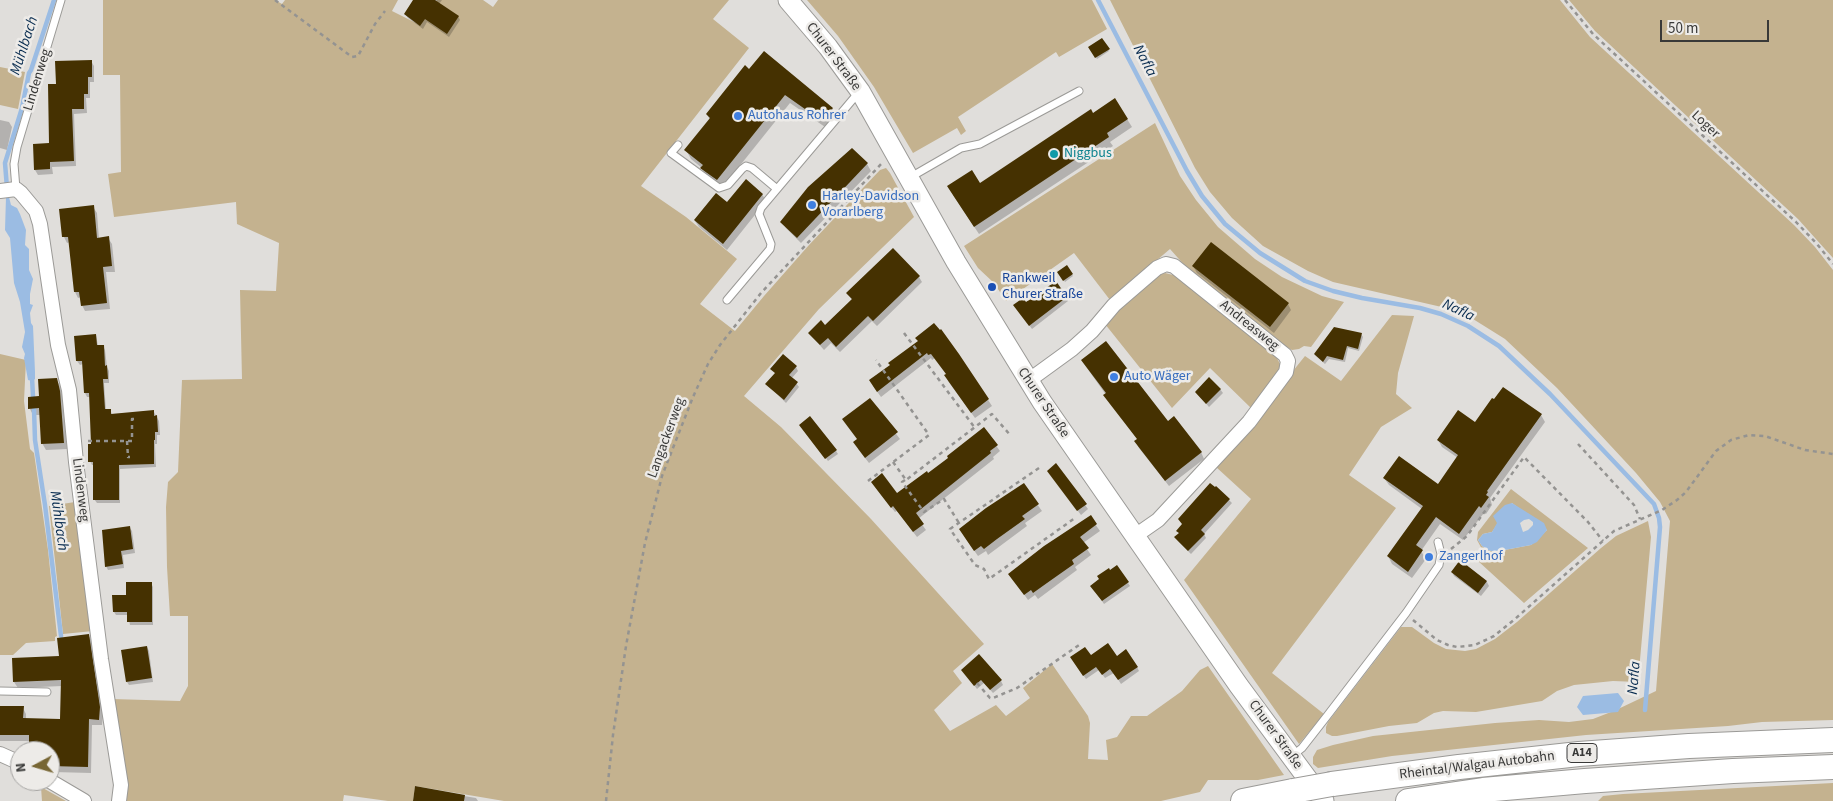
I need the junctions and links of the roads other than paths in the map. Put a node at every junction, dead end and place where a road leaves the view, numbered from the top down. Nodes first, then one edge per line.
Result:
1 (61, 0) edge
2 (788, 0) edge
3 (860, 91) junction
4 (1080, 91) dead end
5 (678, 145) dead end
6 (909, 178) junction
7 (777, 189) junction
8 (7, 190) edge
9 (726, 300) dead end
10 (1028, 381) junction
11 (1135, 536) junction
12 (1438, 542) dead end
13 (0, 691) edge
14 (47, 692) dead end
15 (1833, 740) edge
16 (1290, 757) junction
17 (1833, 767) edge
18 (60, 787) edge
19 (1325, 793) edge
20 (84, 801) edge
21 (119, 801) edge
22 (1243, 801) edge
23 (1408, 801) edge

1 - 8 lane, Lindenweg
2 - 3 main road, Churer Straße
3 - 6 main road, Churer Straße
3 - 7 lane
4 - 6 lane
5 - 7 lane
6 - 10 main road, Churer Straße
7 - 9 lane
8 - 21 street, Lindenweg
10 - 11 main road, Churer Straße
10 - 11 street, Andreasweg
11 - 16 main road, Churer Straße
12 - 16 lane
13 - 14 lane
15 - 19 highway, Rheintal/Walgau Autobahn / A14
16 - 19 main road, Churer Straße
17 - 23 highway, Rheintal/Walgau Autobahn / A14
18 - 20 street
19 - 22 highway, Rheintal/Walgau Autobahn / A14, bridge

